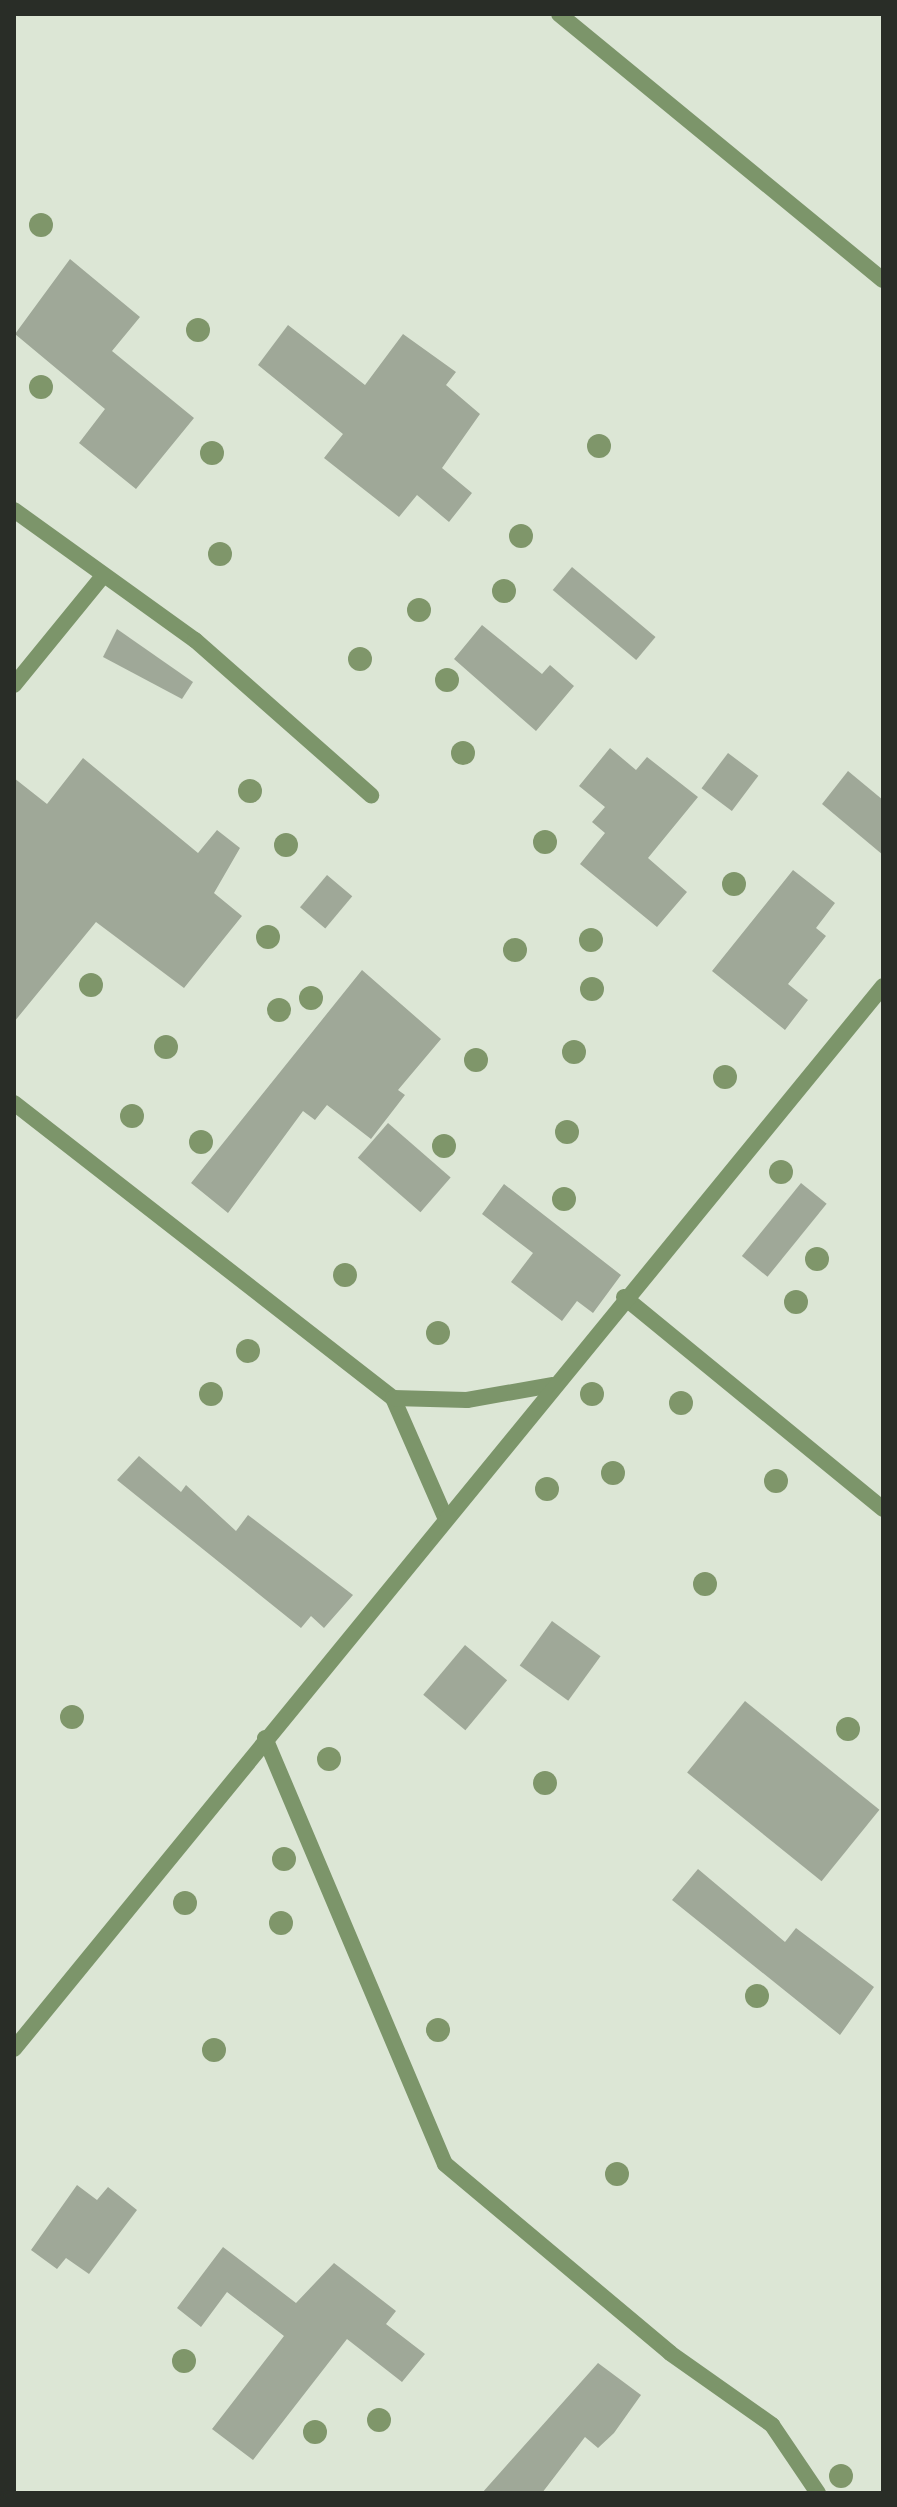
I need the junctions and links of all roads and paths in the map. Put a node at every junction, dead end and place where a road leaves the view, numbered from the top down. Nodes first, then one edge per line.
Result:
1 (559, 14) edge
2 (883, 280) edge
3 (14, 510) edge
4 (103, 576) junction
5 (14, 685) edge
6 (371, 795) dead end
7 (883, 986) edge
8 (14, 1103) edge
9 (624, 1297) junction
10 (552, 1385) junction
11 (393, 1398) junction
12 (883, 1509) edge
13 (444, 1515) junction
14 (265, 1738) junction
15 (14, 2049) edge
16 (818, 2493) edge

1 - 2 street
3 - 4 street
4 - 5 street
4 - 6 street
7 - 9 street
8 - 11 street
9 - 10 street
9 - 12 street
10 - 11 street
10 - 13 street
11 - 13 street
13 - 14 street
14 - 15 street
14 - 16 street

